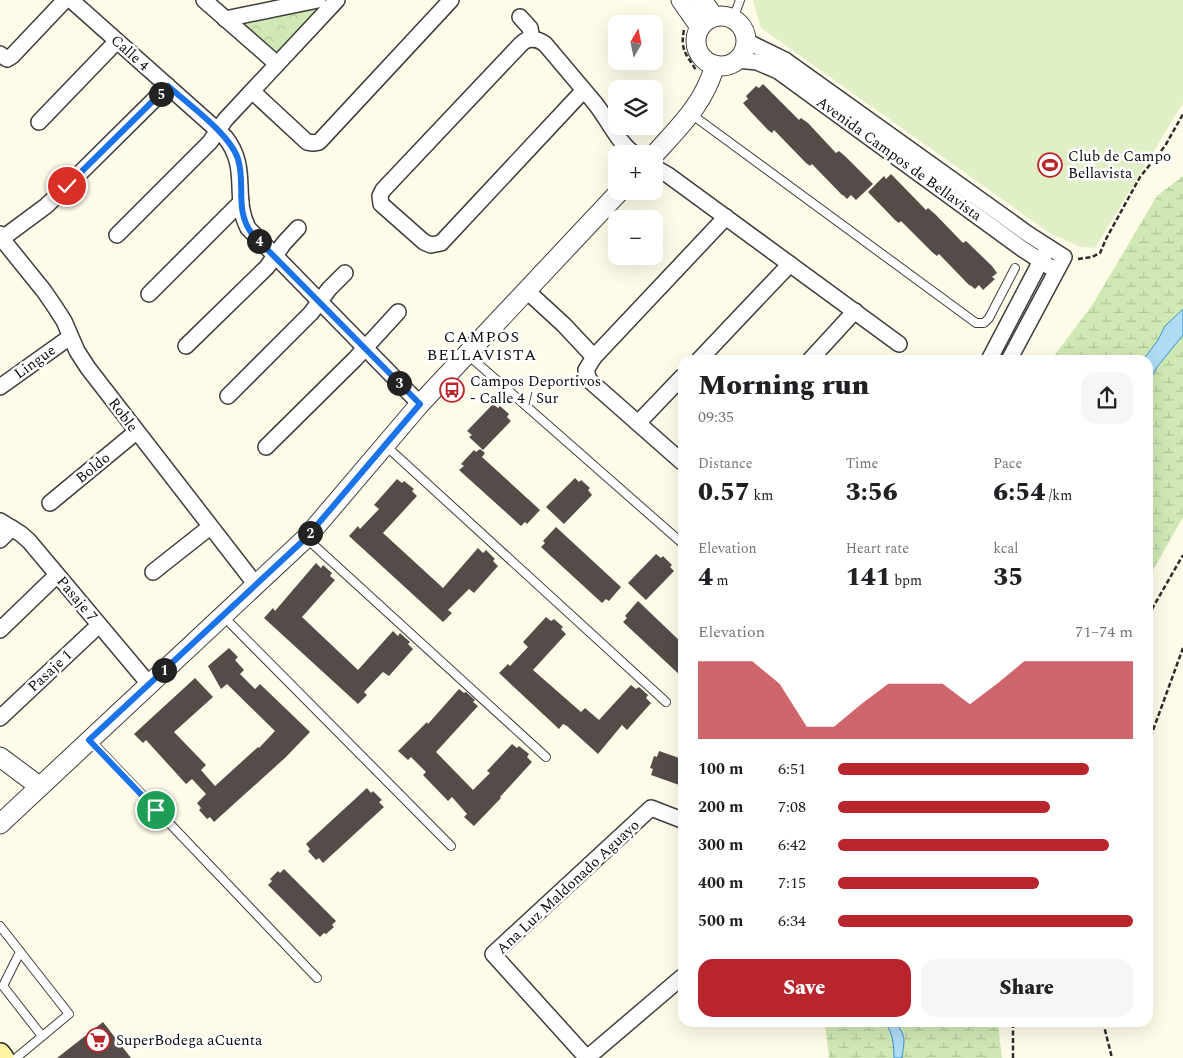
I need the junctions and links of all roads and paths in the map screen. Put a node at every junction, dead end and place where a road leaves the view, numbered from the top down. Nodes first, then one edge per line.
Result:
1 (65, 0) edge
2 (71, 0) edge
3 (204, 0) edge
4 (318, 0) edge
5 (337, 0) edge
6 (451, 0) edge
7 (681, 0) edge
8 (702, 0) edge
9 (740, 0) edge
10 (520, 16) dead end
11 (225, 18) junction
12 (708, 22) junction
13 (532, 39) junction
14 (117, 41) junction
15 (746, 41) junction
16 (0, 54) edge
17 (737, 60) junction
18 (277, 64) junction
19 (714, 71) junction
20 (168, 86) junction
21 (584, 90) junction
22 (252, 91) junction
23 (691, 114) junction
24 (1183, 114) edge
25 (39, 122) dead end
26 (218, 131) junction
27 (624, 145) edge
28 (663, 145) edge
29 (663, 172) edge
30 (612, 200) edge
31 (241, 202) junction
32 (726, 217) junction
33 (298, 228) dead end
34 (117, 235) dead end
35 (1, 237) edge
36 (1048, 247) junction
37 (274, 256) junction
38 (1064, 257) junction
39 (1041, 261) junction
40 (790, 264) junction
41 (1015, 268) dead end
42 (1056, 271) junction
43 (344, 273) dead end
44 (527, 291) junction
45 (150, 294) dead end
46 (319, 302) junction
47 (398, 312) dead end
48 (855, 312) junction
49 (70, 337) junction
50 (899, 344) dead end
51 (186, 346) dead end
52 (365, 348) junction
53 (468, 354) junction
54 (704, 355) edge
55 (815, 355) edge
56 (992, 355) edge
57 (1012, 355) edge
58 (594, 357) junction
59 (678, 381) edge
60 (0, 387) edge
61 (228, 396) dead end
62 (420, 404) junction
63 (638, 423) junction
64 (136, 432) junction
65 (386, 446) junction
66 (266, 447) dead end
67 (678, 458) edge
68 (50, 503) dead end
69 (6, 525) edge
70 (210, 527) junction
71 (306, 538) junction
72 (678, 539) edge
73 (0, 540) edge
74 (1183, 555) edge
75 (153, 572) dead end
76 (57, 575) junction
77 (256, 585) junction
78 (1153, 607) edge
79 (222, 615) junction
80 (99, 625) junction
81 (0, 630) edge
82 (1183, 648) edge
83 (149, 684) junction
84 (666, 702) dead end
85 (0, 718) edge
86 (1153, 730) edge
87 (89, 740) junction
88 (0, 757) edge
89 (546, 757) dead end
90 (39, 786) junction
91 (678, 818) edge
92 (0, 824) edge
93 (451, 846) dead end
94 (0, 926) edge
95 (20, 952) junction
96 (317, 978) dead end
97 (678, 980) edge
98 (1013, 1027) edge
99 (1104, 1027) edge
100 (42, 1036) junction
101 (0, 1054) edge
102 (4, 1058) edge
103 (16, 1058) edge
104 (587, 1058) edge
105 (1013, 1058) edge
106 (1112, 1058) edge

1 - 16 street
2 - 14 street, Calle 4
3 - 11 street
4 - 11 street
5 - 18 street
6 - 22 street
7 - 12 street
8 - 12 street
9 - 12 lane
10 - 13 street
11 - 18 street
12 - 15 street
12 - 19 street
12 - 19 path
13 - 21 street
13 - 21 street
14 - 20 street, Calle 4
14 - 25 street
15 - 17 street
15 - 36 street, Avenida Campos de Bellavista
17 - 19 street
17 - 39 street, Avenida Campos de Bellavista
18 - 22 street
19 - 23 street
20 - 26 street, Calle 4
20 - 35 street
21 - 27 street
22 - 26 street
23 - 28 street
23 - 41 lane
24 - 38 path
26 - 31 street, Calle 4
26 - 34 street
29 - 32 street
30 - 44 street
31 - 37 street, Calle 4
31 - 45 street
32 - 40 street
32 - 58 street
33 - 37 street
35 - 49 street, Roble
36 - 38 street, Avenida Campos de Bellavista
36 - 39 street
37 - 46 street, Calle 4
37 - 51 street
38 - 42 street
39 - 42 street, Avenida Campos de Bellavista
39 - 56 street
40 - 48 street
40 - 54 street
42 - 57 street
43 - 46 street
44 - 53 street
44 - 58 street
46 - 52 street, Calle 4
46 - 61 street
47 - 52 street
48 - 50 street
48 - 55 street
49 - 60 street, Lingue
49 - 64 street, Roble
52 - 62 street, Calle 4
52 - 66 street
53 - 62 street
53 - 72 lane
58 - 63 street
59 - 63 street
62 - 65 street
63 - 67 street
64 - 68 street, Boldo
64 - 70 street, Roble
65 - 71 street
65 - 84 lane
69 - 73 street
69 - 76 street, Pasaje 7
70 - 75 street
70 - 77 street, Roble
71 - 77 street
71 - 89 lane
74 - 78 path
76 - 80 street, Pasaje 7
76 - 81 street
77 - 79 street
79 - 83 street
79 - 93 lane
80 - 83 street, Pasaje 7
80 - 85 street, Pasaje 1
82 - 86 path
83 - 87 street
87 - 90 street
87 - 96 lane
88 - 90 street
90 - 92 street
91 - 104 street, Ana Luz Maldonado Aguayo
94 - 95 lane
95 - 100 lane
95 - 100 lane
97 - 104 street
98 - 105 path
99 - 106 path
100 - 103 lane
101 - 102 main road

